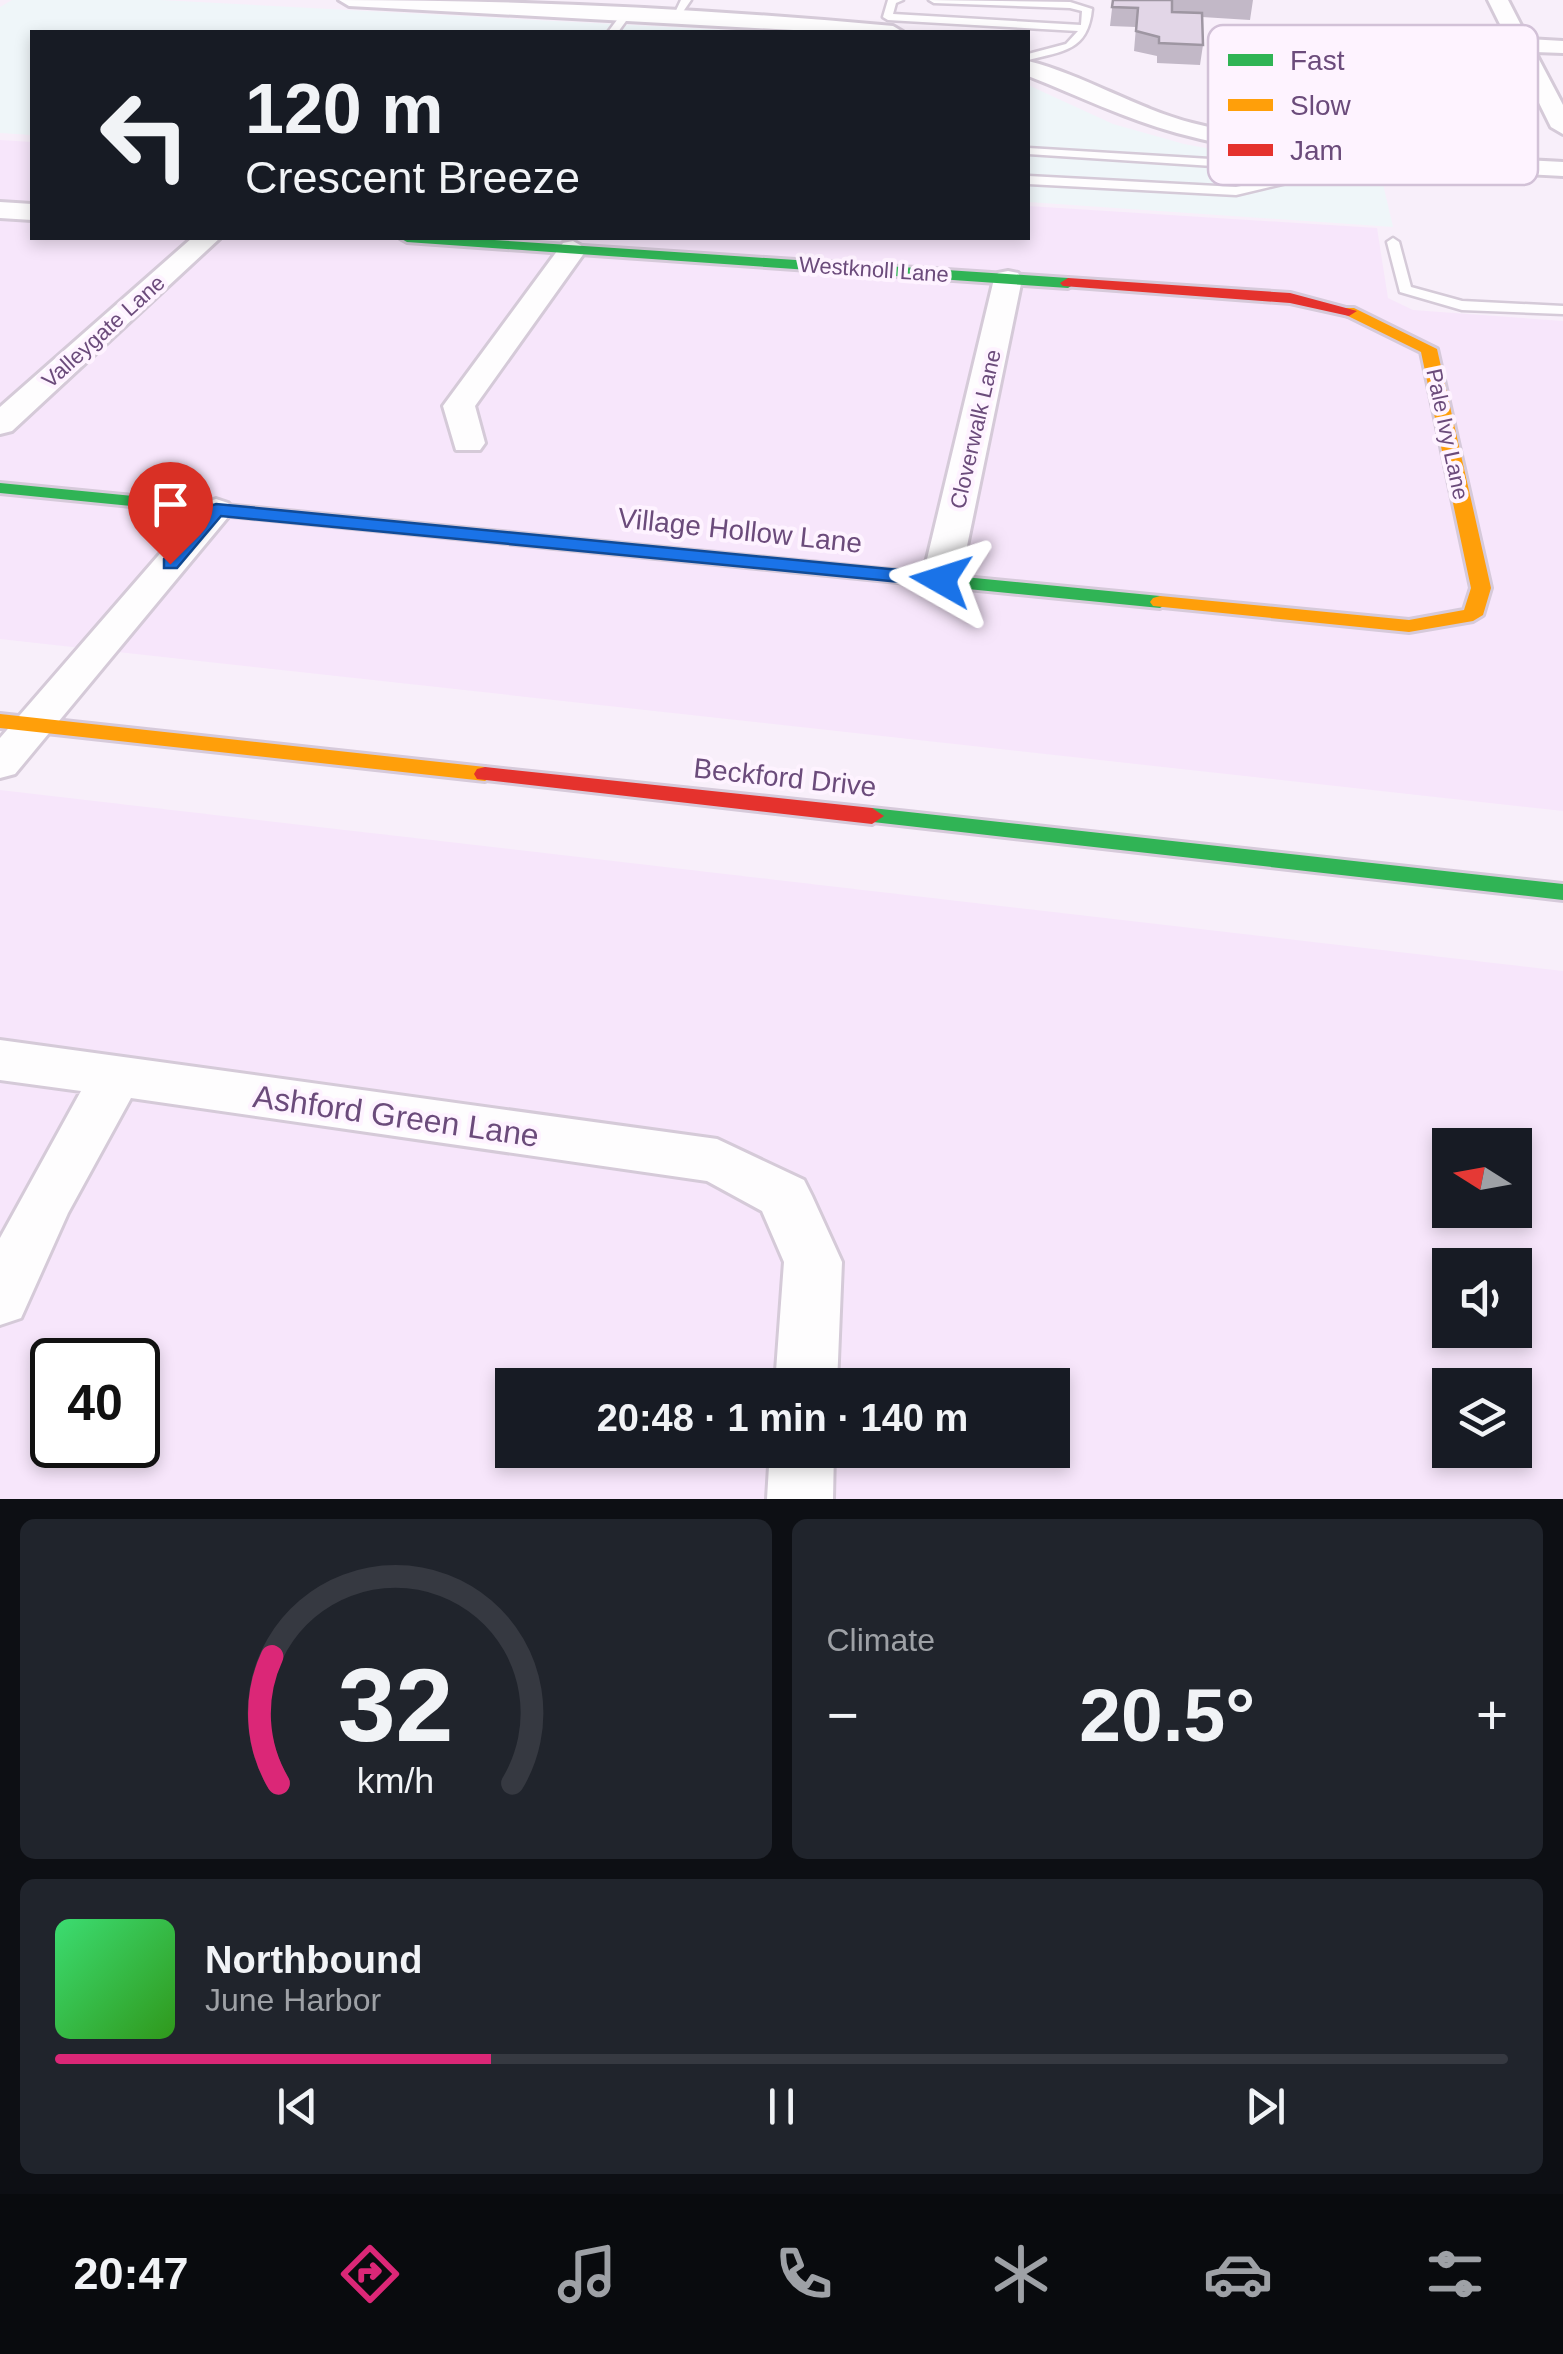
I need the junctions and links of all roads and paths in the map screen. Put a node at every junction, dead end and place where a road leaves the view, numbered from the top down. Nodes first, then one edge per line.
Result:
1 (348, 0) edge
2 (898, 0) edge
3 (934, 0) edge
4 (1498, 0) edge
5 (461, 3) edge
6 (487, 4) edge
7 (680, 8) edge
8 (626, 14) junction
9 (1510, 25) edge
10 (885, 26) edge
11 (1085, 28) junction
12 (614, 30) edge
13 (1538, 46) edge
14 (1563, 47) edge
15 (1031, 70) edge
16 (1538, 79) edge
17 (1563, 127) edge
18 (1208, 135) edge
19 (1030, 151) edge
20 (1208, 156) edge
21 (1538, 167) edge
22 (1563, 168) edge
23 (1030, 180) edge
24 (1269, 185) edge
25 (0, 210) edge
26 (30, 212) edge
27 (205, 240) edge
28 (437, 240) edge
29 (1393, 242) dead end
30 (572, 249) junction
31 (1008, 278) junction
32 (1341, 305) joint
33 (1563, 310) edge
34 (0, 424) edge
35 (468, 443) dead end
36 (0, 488) edge
37 (216, 510) junction
38 (941, 580) junction
39 (1473, 615) joint
40 (16, 723) edge
41 (0, 765) edge
42 (1563, 892) edge
43 (0, 1060) edge
44 (117, 1076) junction
45 (0, 1300) edge
46 (807, 1368) edge
47 (801, 1468) edge
48 (800, 1499) edge

1 - 5 street
2 - 10 lane
3 - 11 lane
4 - 9 street
5 - 6 street
6 - 8 street
7 - 8 street
7 - 10 street
8 - 12 lane
10 - 11 lane
11 - 15 lane
13 - 14 street
15 - 18 street
16 - 17 street
19 - 20 lane
21 - 22 street
23 - 24 lane
25 - 26 street
27 - 34 street, Valleygate Lane
28 - 30 street, Westknoll Lane
29 - 33 lane
30 - 31 street, Westknoll Lane
30 - 35 street
31 - 32 street, Westknoll Lane
31 - 38 street, Cloverwalk Lane
32 - 39 street, Pale Ivy Lane
36 - 37 street, Village Hollow Lane
37 - 38 street, Village Hollow Lane
37 - 40 street
38 - 39 street, Village Hollow Lane
40 - 41 street
40 - 42 street, Beckford Drive
43 - 44 street, Ashford Green Lane
44 - 45 street
44 - 46 street, Ashford Green Lane
47 - 48 street

